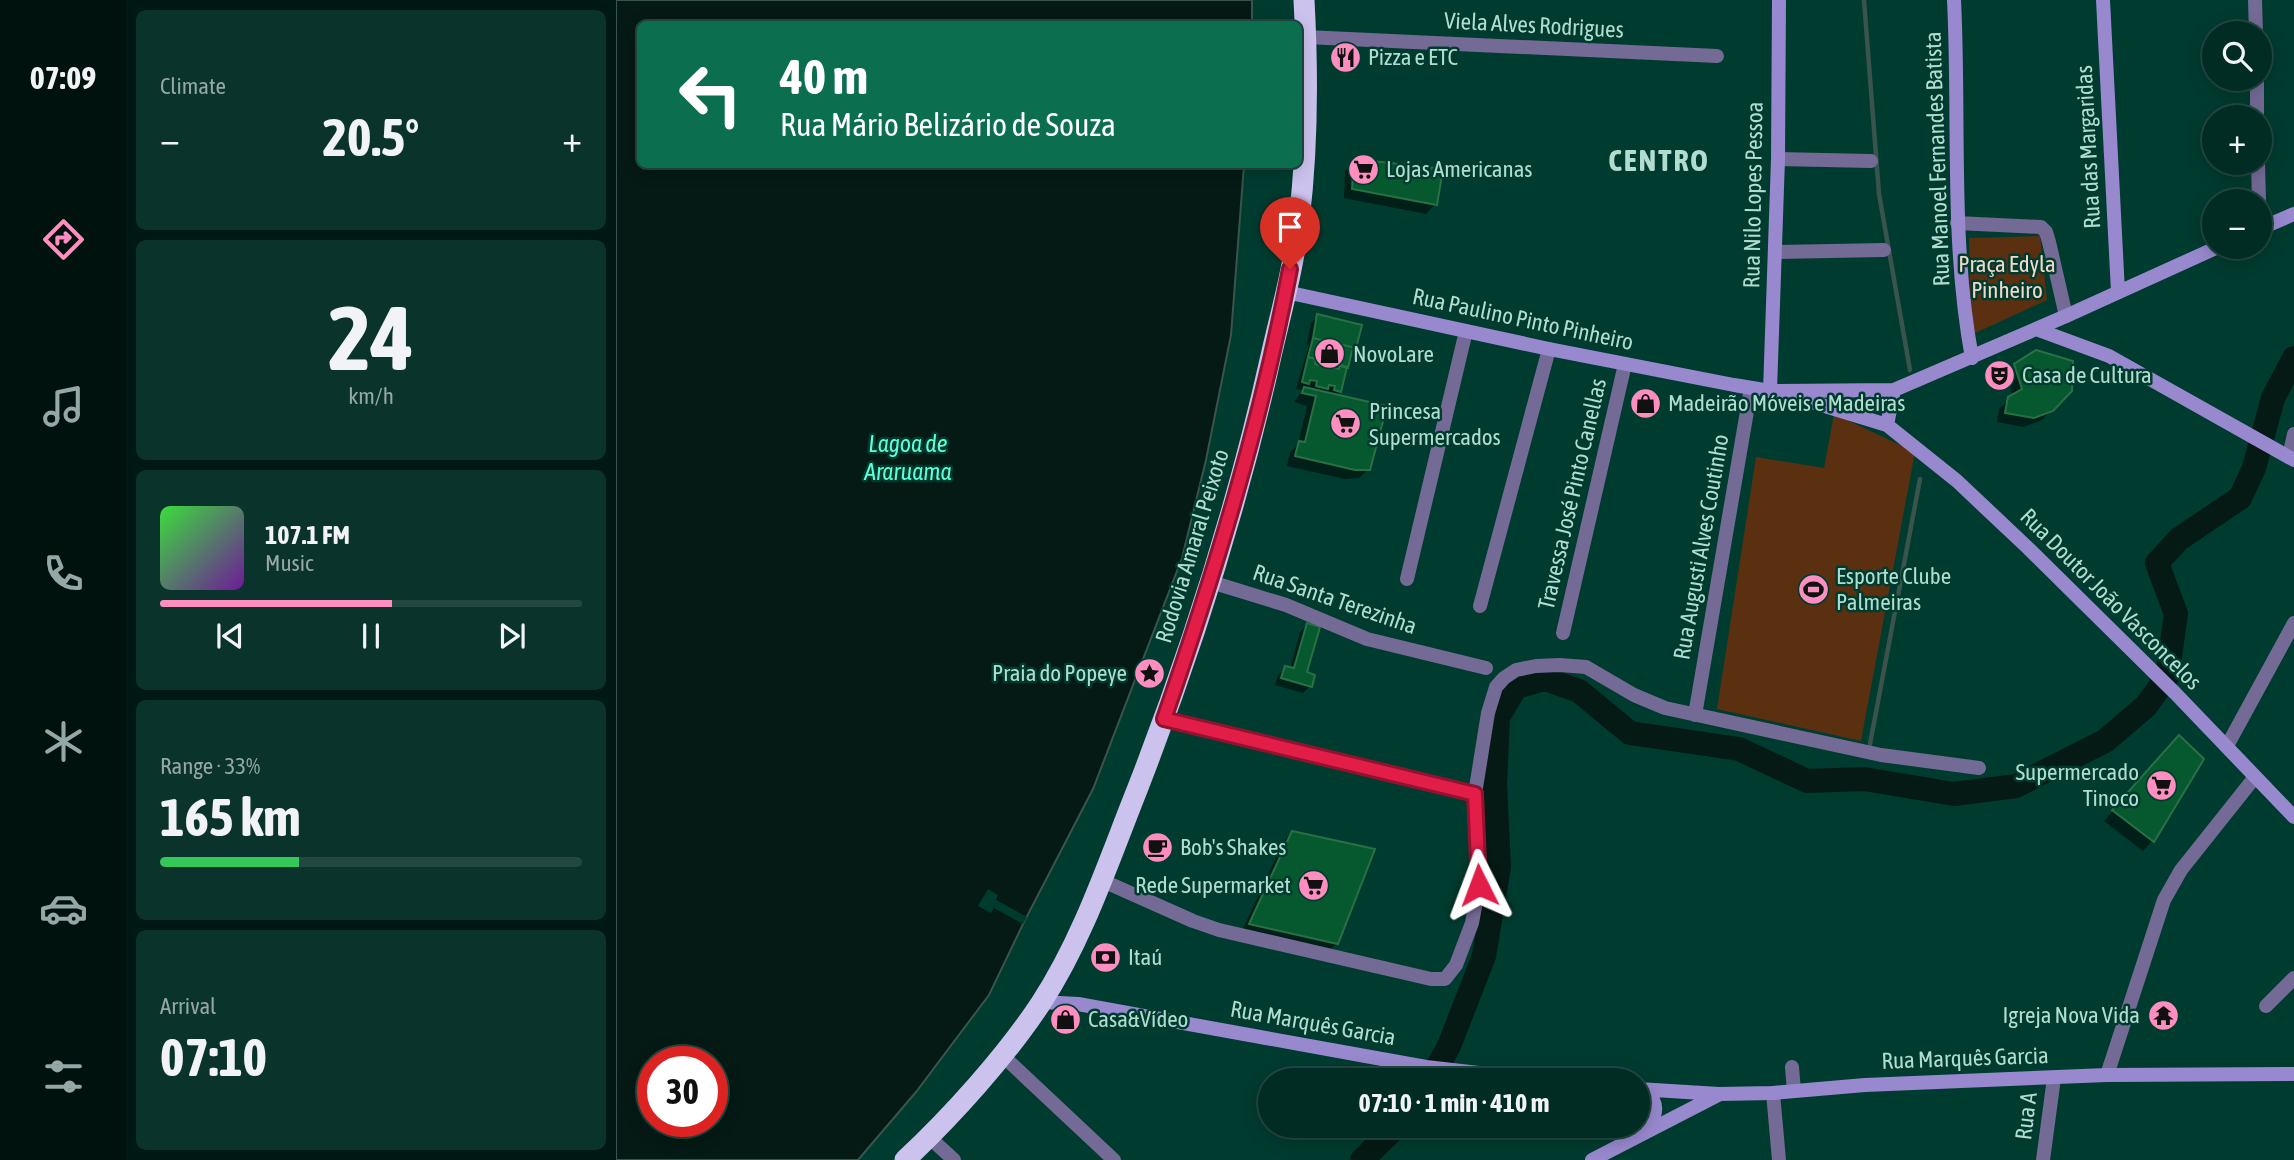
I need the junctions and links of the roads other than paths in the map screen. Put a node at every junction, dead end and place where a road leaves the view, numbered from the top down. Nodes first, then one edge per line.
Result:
1 (1304, 0) edge
2 (1779, 0) edge
3 (1954, 0) edge
4 (2103, 0) edge
5 (2255, 0) edge
6 (2256, 21) edge
7 (1306, 37) junction
8 (1717, 56) dead end
9 (1778, 159) junction
10 (1871, 161) dead end
11 (2294, 214) edge
12 (1957, 223) junction
13 (2272, 223) edge
14 (1884, 250) dead end
15 (1775, 251) junction
16 (2202, 254) edge
17 (1286, 292) junction
18 (2118, 292) junction
19 (2066, 316) junction
20 (2036, 329) junction
21 (1466, 331) junction
22 (1549, 349) junction
23 (1972, 358) junction
24 (1625, 364) junction
25 (1751, 388) junction
26 (1836, 390) junction
27 (1894, 390) junction
28 (1770, 391) junction
29 (1830, 406) junction
30 (1886, 425) junction
31 (2294, 434) edge
32 (2291, 458) edge
33 (1407, 579) dead end
34 (1211, 582) junction
35 (1480, 607) dead end
36 (2294, 623) edge
37 (1563, 633) dead end
38 (1486, 668) dead end
39 (1695, 715) junction
40 (1164, 719) junction
41 (2227, 746) junction
42 (1979, 768) dead end
43 (2255, 777) junction
44 (1475, 794) junction
45 (2294, 817) edge
46 (1101, 880) junction
47 (2294, 978) edge
48 (1053, 982) junction
49 (1042, 1002) junction
50 (1078, 1004) junction
51 (2266, 1006) dead end
52 (1002, 1055) junction
53 (1793, 1067) dead end
54 (1434, 1068) edge
55 (2294, 1074) edge
56 (2107, 1075) junction
57 (2054, 1078) junction
58 (1650, 1090) edge
59 (1794, 1091) junction
60 (1773, 1093) junction
61 (1719, 1094) junction
62 (1650, 1098) edge
63 (1650, 1125) edge
64 (1650, 1128) edge
65 (929, 1137) junction
66 (1632, 1138) edge
67 (1098, 1154) edge
68 (905, 1160) edge
69 (954, 1160) edge
70 (1114, 1160) edge
71 (1592, 1160) edge
72 (1779, 1160) edge
73 (2043, 1160) edge

1 - 7 highway, Rodovia Amaral Peixoto
2 - 9 street, Rua Nilo Lopes Pessoa
3 - 12 street, Rua Manoel Fernandes Batista
4 - 18 street, Rua das Margaridas
5 - 6 street
7 - 8 street, Viela Alves Rodrigues
7 - 17 highway, Rodovia Amaral Peixoto
9 - 10 street
9 - 15 street, Rua Nilo Lopes Pessoa
11 - 13 street
12 - 19 street
12 - 23 street, Rua Manoel Fernandes Batista
14 - 15 street
15 - 28 street, Rua Nilo Lopes Pessoa
16 - 18 street
17 - 21 street, Rua Paulino Pinto Pinheiro
17 - 34 highway, Rodovia Amaral Peixoto
18 - 19 street
19 - 20 street
20 - 23 street
20 - 32 street
21 - 22 street, Rua Paulino Pinto Pinheiro
21 - 33 street
22 - 24 street, Rua Paulino Pinto Pinheiro
22 - 35 street
23 - 27 street
24 - 25 street, Rua Paulino Pinto Pinheiro
24 - 37 street, Travessa José Pinto Canellas
25 - 28 street, Rua Paulino Pinto Pinheiro
25 - 39 street, Rua Augusti Alves Coutinho
26 - 27 street
26 - 28 street
26 - 29 street
27 - 30 street
28 - 29 street
29 - 30 street
30 - 41 street, Rua Doutor João Vasconcelos
31 - 32 street
34 - 38 street, Rua Santa Terezinha
34 - 40 highway, Rodovia Amaral Peixoto
36 - 41 street
39 - 42 street
39 - 44 street
40 - 44 street
40 - 46 highway, Rodovia Amaral Peixoto
41 - 43 street, Rua Doutor João Vasconcelos
43 - 45 street, Rua Doutor João Vasconcelos
43 - 56 street
44 - 46 street
46 - 48 highway, Rodovia Amaral Peixoto
47 - 51 street
48 - 49 highway, Rodovia Amaral Peixoto
48 - 50 street
49 - 50 street, Rua Marquês Garcia
49 - 52 highway, Rodovia Amaral Peixoto
50 - 54 street, Rua Marquês Garcia
52 - 65 highway, Rodovia Amaral Peixoto
52 - 67 street
53 - 59 street
55 - 56 street, Rua Marquês Garcia
56 - 57 street, Rua Marquês Garcia
57 - 59 street, Rua Marquês Garcia
57 - 73 street, Rua A
58 - 61 street, Rua Marquês Garcia
59 - 60 street, Rua Marquês Garcia
60 - 61 street, Rua Marquês Garcia
60 - 72 street
61 - 64 street
62 - 63 street
65 - 68 highway, Rodovia Amaral Peixoto
65 - 69 street
66 - 71 street
67 - 70 street

